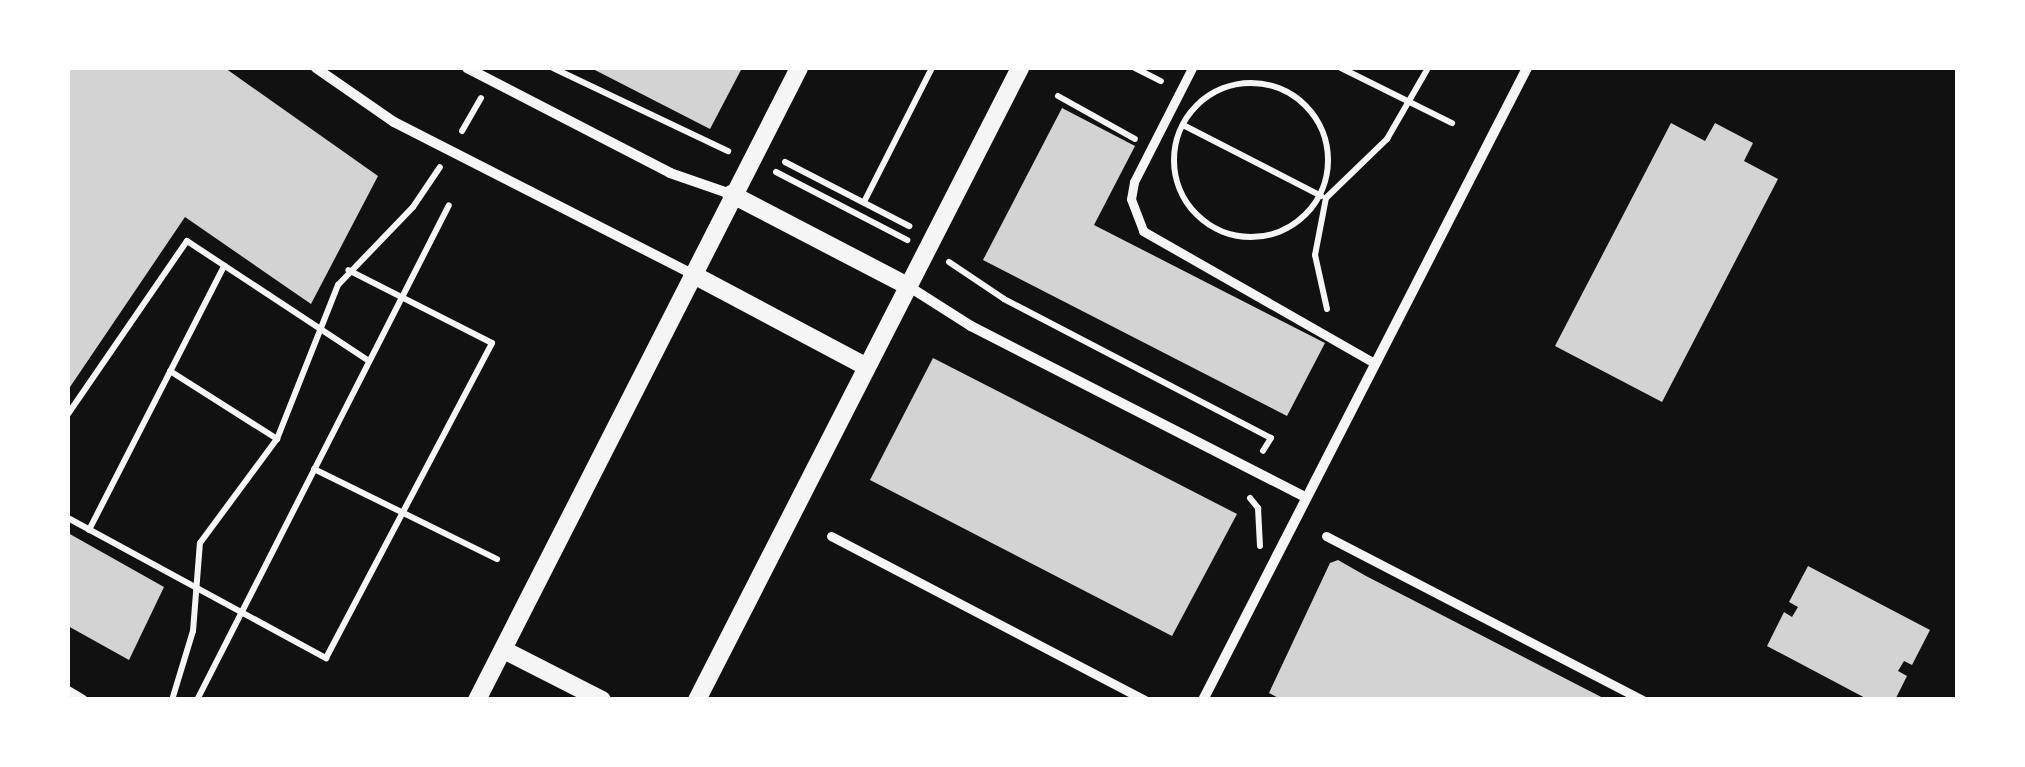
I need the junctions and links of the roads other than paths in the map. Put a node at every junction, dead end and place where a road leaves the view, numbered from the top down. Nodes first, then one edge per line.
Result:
1 (316, 68) edge
2 (467, 68) edge
3 (798, 68) edge
4 (1020, 68) edge
5 (1192, 68) edge
6 (1527, 68) edge
7 (731, 194) junction
8 (692, 274) junction
9 (908, 286) junction
10 (1374, 363) junction
11 (865, 366) junction
12 (1305, 496) junction
13 (831, 536) dead end
14 (1326, 536) dead end
15 (504, 650) junction
16 (68, 691) edge
17 (82, 700) edge
18 (477, 700) edge
19 (602, 700) edge
20 (696, 700) edge
21 (1145, 700) edge
22 (1203, 700) edge
23 (1643, 700) edge

1 - 8 street
2 - 7 street
3 - 7 street
4 - 9 street
5 - 10 street
6 - 10 street
7 - 8 street
7 - 9 street
8 - 11 street
8 - 15 street
9 - 11 street
9 - 12 street
10 - 12 street
11 - 20 street
12 - 22 street
13 - 21 street
14 - 23 street
15 - 18 street
15 - 19 street
16 - 17 street

